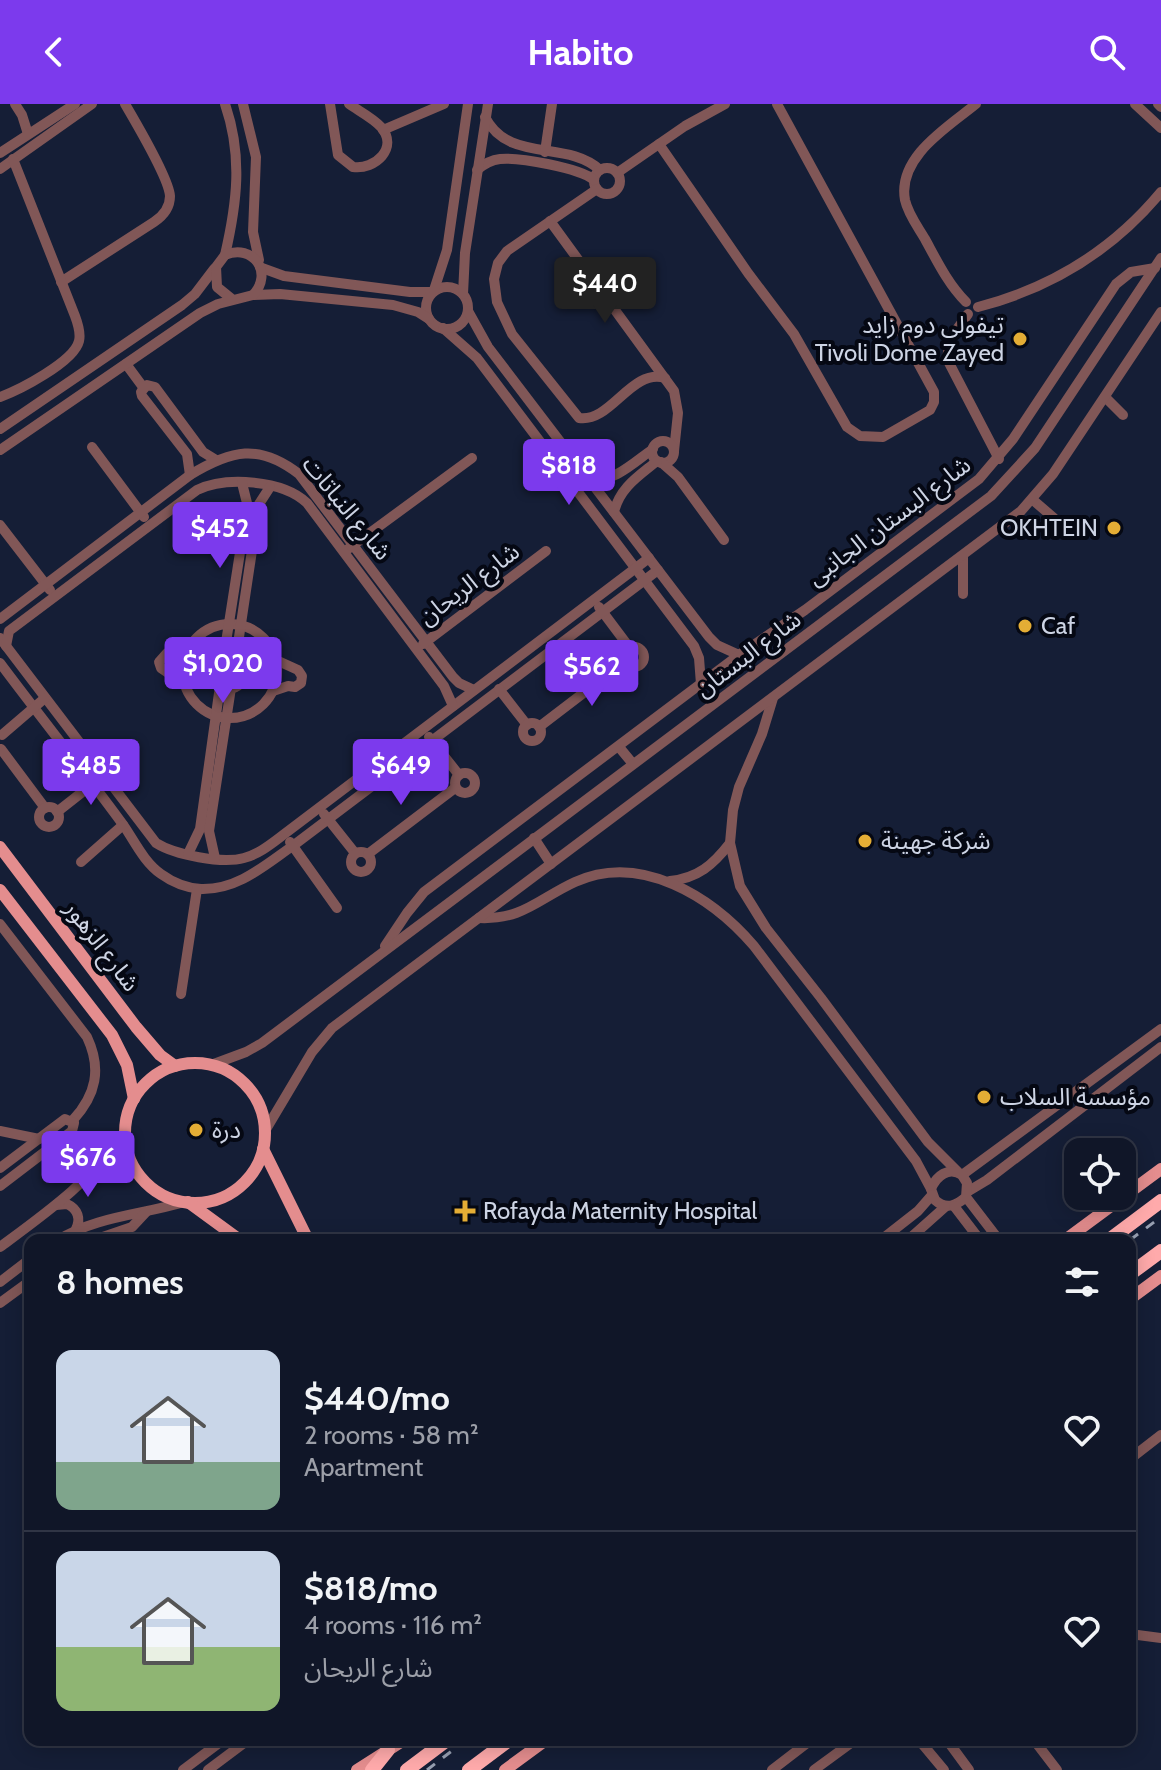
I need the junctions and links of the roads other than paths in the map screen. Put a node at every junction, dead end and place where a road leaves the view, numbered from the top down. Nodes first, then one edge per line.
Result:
1 (15, 104) edge
2 (67, 104) edge
3 (74, 104) edge
4 (125, 104) edge
5 (225, 104) edge
6 (243, 104) edge
7 (330, 104) edge
8 (349, 104) edge
9 (444, 104) edge
10 (468, 104) edge
11 (488, 104) edge
12 (552, 104) edge
13 (725, 104) edge
14 (777, 104) edge
15 (976, 104) edge
16 (1135, 104) edge
17 (89, 105) edge
18 (485, 117) junction
19 (1161, 128) edge
20 (383, 130) junction
21 (28, 134) junction
22 (659, 144) junction
23 (529, 149) junction
24 (545, 152) junction
25 (0, 153) edge
26 (13, 159) junction
27 (527, 162) junction
28 (0, 169) edge
29 (477, 170) junction
30 (600, 170) junction
31 (617, 173) junction
32 (595, 184) junction
33 (1161, 192) edge
34 (550, 221) junction
35 (225, 255) junction
36 (1158, 263) edge
37 (261, 265) junction
38 (216, 267) junction
39 (61, 282) junction
40 (433, 291) junction
41 (463, 294) junction
42 (253, 295) junction
43 (233, 300) junction
44 (967, 308) junction
45 (468, 311) junction
46 (1161, 312) edge
47 (429, 319) junction
48 (443, 328) junction
49 (651, 359) junction
50 (126, 364) junction
51 (648, 377) junction
52 (665, 378) junction
53 (143, 387) junction
54 (0, 397) edge
55 (1105, 397) junction
56 (1123, 415) dead end
57 (675, 427) junction
58 (0, 429) edge
59 (656, 445) junction
60 (92, 447) dead end
61 (0, 450) edge
62 (674, 452) junction
63 (472, 458) dead end
64 (999, 459) junction
65 (216, 460) junction
66 (659, 462) junction
67 (190, 475) junction
68 (678, 477) junction
69 (590, 481) junction
70 (242, 483) junction
71 (270, 487) junction
72 (1033, 500) junction
73 (614, 512) junction
74 (141, 513) junction
75 (1055, 519) dead end
76 (0, 525) edge
77 (150, 525) junction
78 (724, 540) dead end
79 (348, 548) junction
80 (546, 551) dead end
81 (963, 556) junction
82 (649, 558) junction
83 (636, 568) junction
84 (658, 570) junction
85 (645, 580) junction
86 (46, 585) junction
87 (963, 594) dead end
88 (55, 596) junction
89 (594, 600) junction
90 (805, 610) junction
91 (602, 611) junction
92 (0, 619) edge
93 (229, 624) junction
94 (241, 625) junction
95 (817, 627) junction
96 (426, 641) junction
97 (3, 642) edge
98 (629, 647) junction
99 (416, 649) junction
100 (186, 652) junction
101 (224, 655) junction
102 (739, 655) junction
103 (236, 657) junction
104 (276, 660) junction
105 (624, 662) junction
106 (0, 663) edge
107 (183, 683) junction
108 (701, 684) junction
109 (225, 687) junction
110 (499, 689) junction
111 (474, 690) junction
112 (273, 691) junction
113 (45, 698) junction
114 (773, 698) junction
115 (453, 706) junction
116 (33, 708) junction
117 (221, 718) junction
118 (527, 725) junction
119 (539, 727) junction
120 (423, 729) junction
121 (1, 734) edge
122 (431, 740) junction
123 (619, 747) junction
124 (0, 749) edge
125 (633, 764) junction
126 (104, 775) junction
127 (459, 775) junction
128 (91, 785) junction
129 (455, 788) junction
130 (45, 808) junction
131 (318, 808) junction
132 (57, 812) junction
133 (327, 818) junction
134 (123, 825) junction
135 (283, 835) junction
136 (534, 838) junction
137 (730, 843) junction
138 (294, 845) junction
139 (0, 847) edge
140 (355, 853) junction
141 (188, 854) junction
142 (368, 854) junction
143 (215, 858) junction
144 (81, 862) dead end
145 (551, 864) junction
146 (668, 882) junction
147 (197, 889) junction
148 (0, 890) edge
149 (337, 908) dead end
150 (479, 918) junction
151 (0, 924) edge
152 (382, 952) junction
153 (181, 994) dead end
154 (821, 998) junction
155 (803, 1011) junction
156 (1161, 1029) edge
157 (1161, 1047) edge
158 (866, 1057) junction
159 (211, 1065) junction
160 (175, 1066) junction
161 (848, 1070) junction
162 (1098, 1077) junction
163 (1107, 1089) junction
164 (134, 1099) junction
165 (73, 1120) junction
166 (0, 1131) edge
167 (125, 1131) junction
168 (265, 1131) junction
169 (39, 1139) junction
170 (932, 1147) junction
171 (263, 1149) junction
172 (916, 1161) junction
173 (0, 1168) edge
174 (1161, 1169) edge
175 (960, 1174) junction
176 (0, 1186) edge
177 (931, 1192) junction
178 (967, 1195) junction
179 (1161, 1201) edge
180 (186, 1202) junction
181 (55, 1205) junction
182 (950, 1206) junction
183 (146, 1212) junction
184 (76, 1229) junction
185 (68, 1234) edge
186 (112, 1234) edge
187 (231, 1234) edge
188 (305, 1234) edge
189 (889, 1234) edge
190 (915, 1234) edge
191 (975, 1234) edge
192 (995, 1234) edge
193 (1073, 1234) edge
194 (1117, 1234) edge
195 (0, 1247) edge
196 (1161, 1251) edge
197 (24, 1264) edge
198 (1136, 1270) edge
199 (1161, 1276) edge
200 (0, 1282) edge
201 (24, 1285) edge
202 (1136, 1295) edge
203 (0, 1303) edge
204 (1161, 1435) edge
205 (1136, 1454) edge
206 (1136, 1635) edge
207 (1161, 1638) edge
208 (215, 1746) edge
209 (240, 1746) edge
210 (394, 1746) edge
211 (439, 1746) edge
212 (501, 1746) edge
213 (538, 1746) edge
214 (803, 1746) edge
215 (847, 1746) edge
216 (924, 1746) edge
217 (951, 1746) edge
218 (1039, 1746) edge
219 (388, 1750) junction
220 (183, 1770) edge
221 (208, 1770) edge
222 (357, 1770) edge
223 (372, 1770) edge
224 (407, 1770) edge
225 (469, 1770) edge
226 (505, 1770) edge
227 (772, 1770) edge
228 (814, 1770) edge
229 (944, 1770) edge
230 (969, 1770) edge
231 (1057, 1770) edge

1 - 21 street
2 - 3 street
3 - 21 street
4 - 39 street
5 - 35 street
6 - 37 street
7 - 20 street
8 - 20 street
9 - 20 street
10 - 40 street
11 - 18 street
12 - 24 street
13 - 22 street
14 - 22 street
15 - 44 street
16 - 19 street
17 - 26 street
18 - 23 street
18 - 29 street
21 - 25 street
22 - 31 street
23 - 24 street
23 - 27 street
24 - 30 street
26 - 28 street
26 - 39 street
27 - 29 street
27 - 32 street
29 - 41 street
30 - 31 street
30 - 32 street
31 - 32 street
32 - 34 street
33 - 44 street
34 - 49 street
34 - 51 street
35 - 37 street
35 - 38 street
36 - 64 street, شارع البستان الجانبى
36 - 95 street, شارع البستان
37 - 40 street
37 - 42 street
38 - 43 street
38 - 58 street
39 - 54 street
40 - 41 street
40 - 47 street
41 - 45 street
42 - 43 street
42 - 47 street
43 - 50 street
44 - 64 street
45 - 48 street
45 - 69 street
46 - 55 street, شارع البستان
47 - 48 street
48 - 83 street
49 - 51 street
49 - 52 street
50 - 53 street
50 - 61 street
51 - 52 street
52 - 57 street
53 - 65 street
53 - 67 street
55 - 56 street
55 - 72 street, شارع البستان
57 - 59 street
57 - 62 street
59 - 62 street
59 - 66 street
59 - 69 street
60 - 74 street
62 - 66 street
62 - 68 street
63 - 79 street
64 - 90 street, شارع البستان الجانبى
65 - 67 street, شارع النباتات
65 - 79 street, شارع النباتات
66 - 68 street
66 - 73 street
67 - 74 street, شارع النباتات
68 - 78 street
69 - 73 street
70 - 71 street, شارع النباتات
70 - 77 street, شارع النباتات
70 - 93 street
71 - 79 street, شارع النباتات
71 - 94 street
72 - 75 street
72 - 81 street, شارع البستان
73 - 82 street
74 - 77 street
74 - 86 street, شارع النباتات
76 - 86 street
77 - 88 street, شارع النباتات
79 - 96 street, شارع النباتات
79 - 99 street, شارع النباتات
80 - 96 street, شارع الريحان
81 - 87 street
81 - 114 street, شارع البستان
82 - 83 street
82 - 84 street
83 - 85 street
83 - 89 street
84 - 85 street
84 - 102 street
85 - 91 street
85 - 108 street
86 - 88 street
86 - 92 street, شارع النباتات
88 - 97 street, شارع النباتات
89 - 91 street
89 - 111 street
90 - 95 street
90 - 102 street, شارع البستان الجانبى
91 - 98 street
91 - 110 street
93 - 94 street
93 - 100 street
93 - 101 street
94 - 103 street
94 - 104 street
95 - 125 street, شارع البستان
96 - 99 street, شارع الريحان
96 - 111 street, شارع النباتات
97 - 113 street
98 - 105 street
98 - 105 street
99 - 115 street, شارع النباتات
100 - 107 street
100 - 107 street
101 - 103 street
101 - 109 street
102 - 108 street, شارع البستان الجانبى
103 - 109 street
104 - 112 street
104 - 112 street
105 - 119 street
106 - 116 street
107 - 117 street
108 - 123 street, شارع البستان الجانبى
109 - 117 street
110 - 118 street
110 - 122 street
111 - 115 street
112 - 117 street
113 - 116 street
113 - 126 street
114 - 137 street
114 - 145 street, شارع البستان
115 - 120 street
116 - 121 street
116 - 128 street
117 - 141 street
117 - 143 street
118 - 119 street
118 - 119 street
120 - 122 street
120 - 131 street
121 - 124 street
122 - 127 street
122 - 133 street
123 - 125 street
123 - 152 street, شارع البستان الجانبى
124 - 130 street
125 - 136 street, شارع البستان
126 - 128 street
126 - 141 street
127 - 129 street
127 - 129 street
128 - 132 street
128 - 134 street
129 - 142 street
130 - 132 street
130 - 132 street
131 - 133 street
131 - 135 street
133 - 138 street
133 - 140 street
134 - 144 street
134 - 147 street
135 - 138 street
135 - 143 street
136 - 145 street
136 - 152 street, شارع البستان
137 - 146 street
137 - 154 street
138 - 147 street
138 - 149 street
139 - 160 main road, شارع الزهور
140 - 142 street
140 - 142 street
141 - 143 street
145 - 150 street, شارع البستان
146 - 150 street
146 - 155 street
147 - 153 street
148 - 164 main road, شارع الزهور
150 - 168 street, شارع البستان
151 - 165 street
152 - 159 street, شارع البستان
154 - 155 street
154 - 158 street
155 - 161 street
156 - 162 street
157 - 163 street
158 - 161 street
158 - 170 street
159 - 160 main road
159 - 168 main road
160 - 164 main road
161 - 172 street
162 - 163 street
162 - 175 street
163 - 178 street
164 - 167 main road
165 - 169 street
165 - 176 street
166 - 169 street
167 - 180 main road
167 - 181 street
168 - 171 main road
169 - 173 street
170 - 172 street
170 - 175 street
171 - 180 main road
171 - 188 main road
172 - 177 street
174 - 193 main road
175 - 177 street
175 - 178 street
177 - 182 street
177 - 189 street
178 - 182 street
178 - 192 street
179 - 194 highway
180 - 183 street
180 - 187 main road
181 - 184 street
181 - 195 street
182 - 190 street
182 - 191 street
183 - 184 street
183 - 186 street
184 - 185 street
196 - 198 highway
197 - 200 street
199 - 202 main road
201 - 203 street
204 - 205 street
206 - 207 street
208 - 220 street
209 - 221 street
210 - 219 main road
211 - 224 highway
212 - 225 highway
213 - 226 main road
214 - 227 street
215 - 228 street
216 - 229 street
217 - 230 street
218 - 231 street
219 - 222 main road
219 - 223 highway

